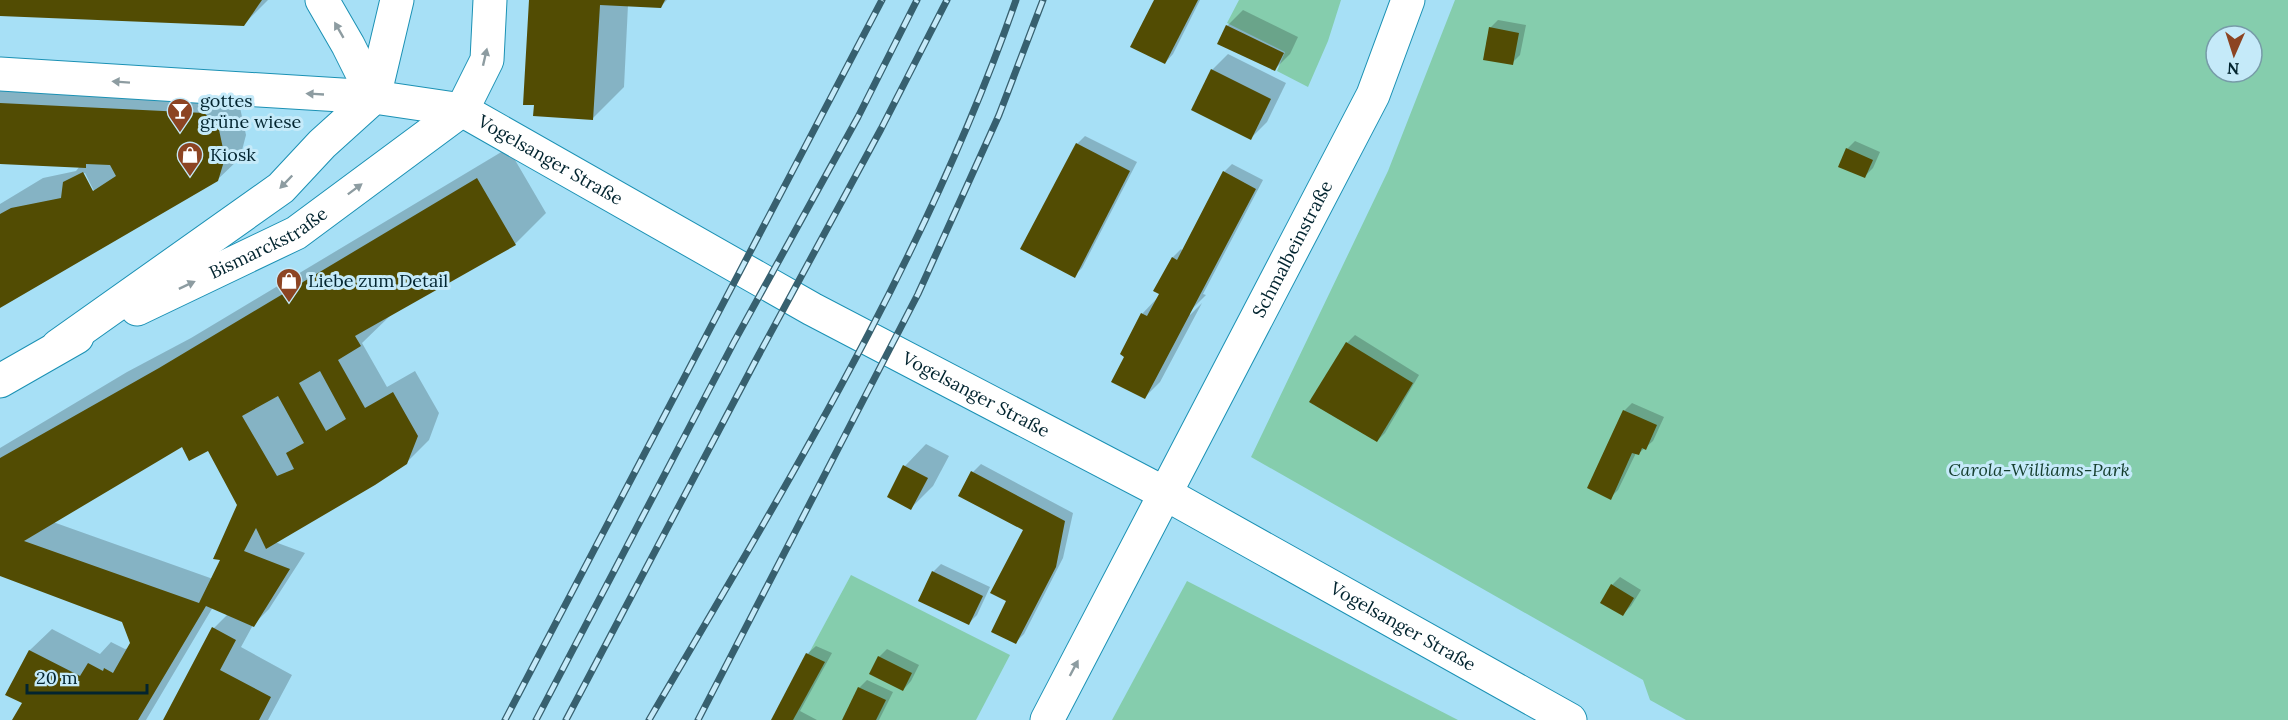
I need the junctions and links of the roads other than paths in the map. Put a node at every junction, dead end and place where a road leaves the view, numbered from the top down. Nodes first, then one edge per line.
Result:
1 (322, 0) edge
2 (397, 0) edge
3 (490, 0) edge
4 (1408, 0) edge
5 (0, 74) edge
6 (374, 97) junction
7 (462, 110) junction
8 (58, 346) junction
9 (0, 381) edge
10 (1166, 494) junction
11 (1047, 720) edge
12 (1570, 720) edge

6 -> 1 main road
2 - 6 main road
7 -> 3 main road
4 - 10 main road, Schmalbeinstraße
6 -> 5 main road, Vogelsanger Straße
6 - 7 main road, Vogelsanger Straße
6 -> 8 main road, Bismarckstraße
8 -> 7 main road, Bismarckstraße
7 - 10 main road, Vogelsanger Straße
8 - 9 main road, Bismarckstraße
11 -> 10 main road, Schmalbeinstraße
10 - 12 main road, Vogelsanger Straße

